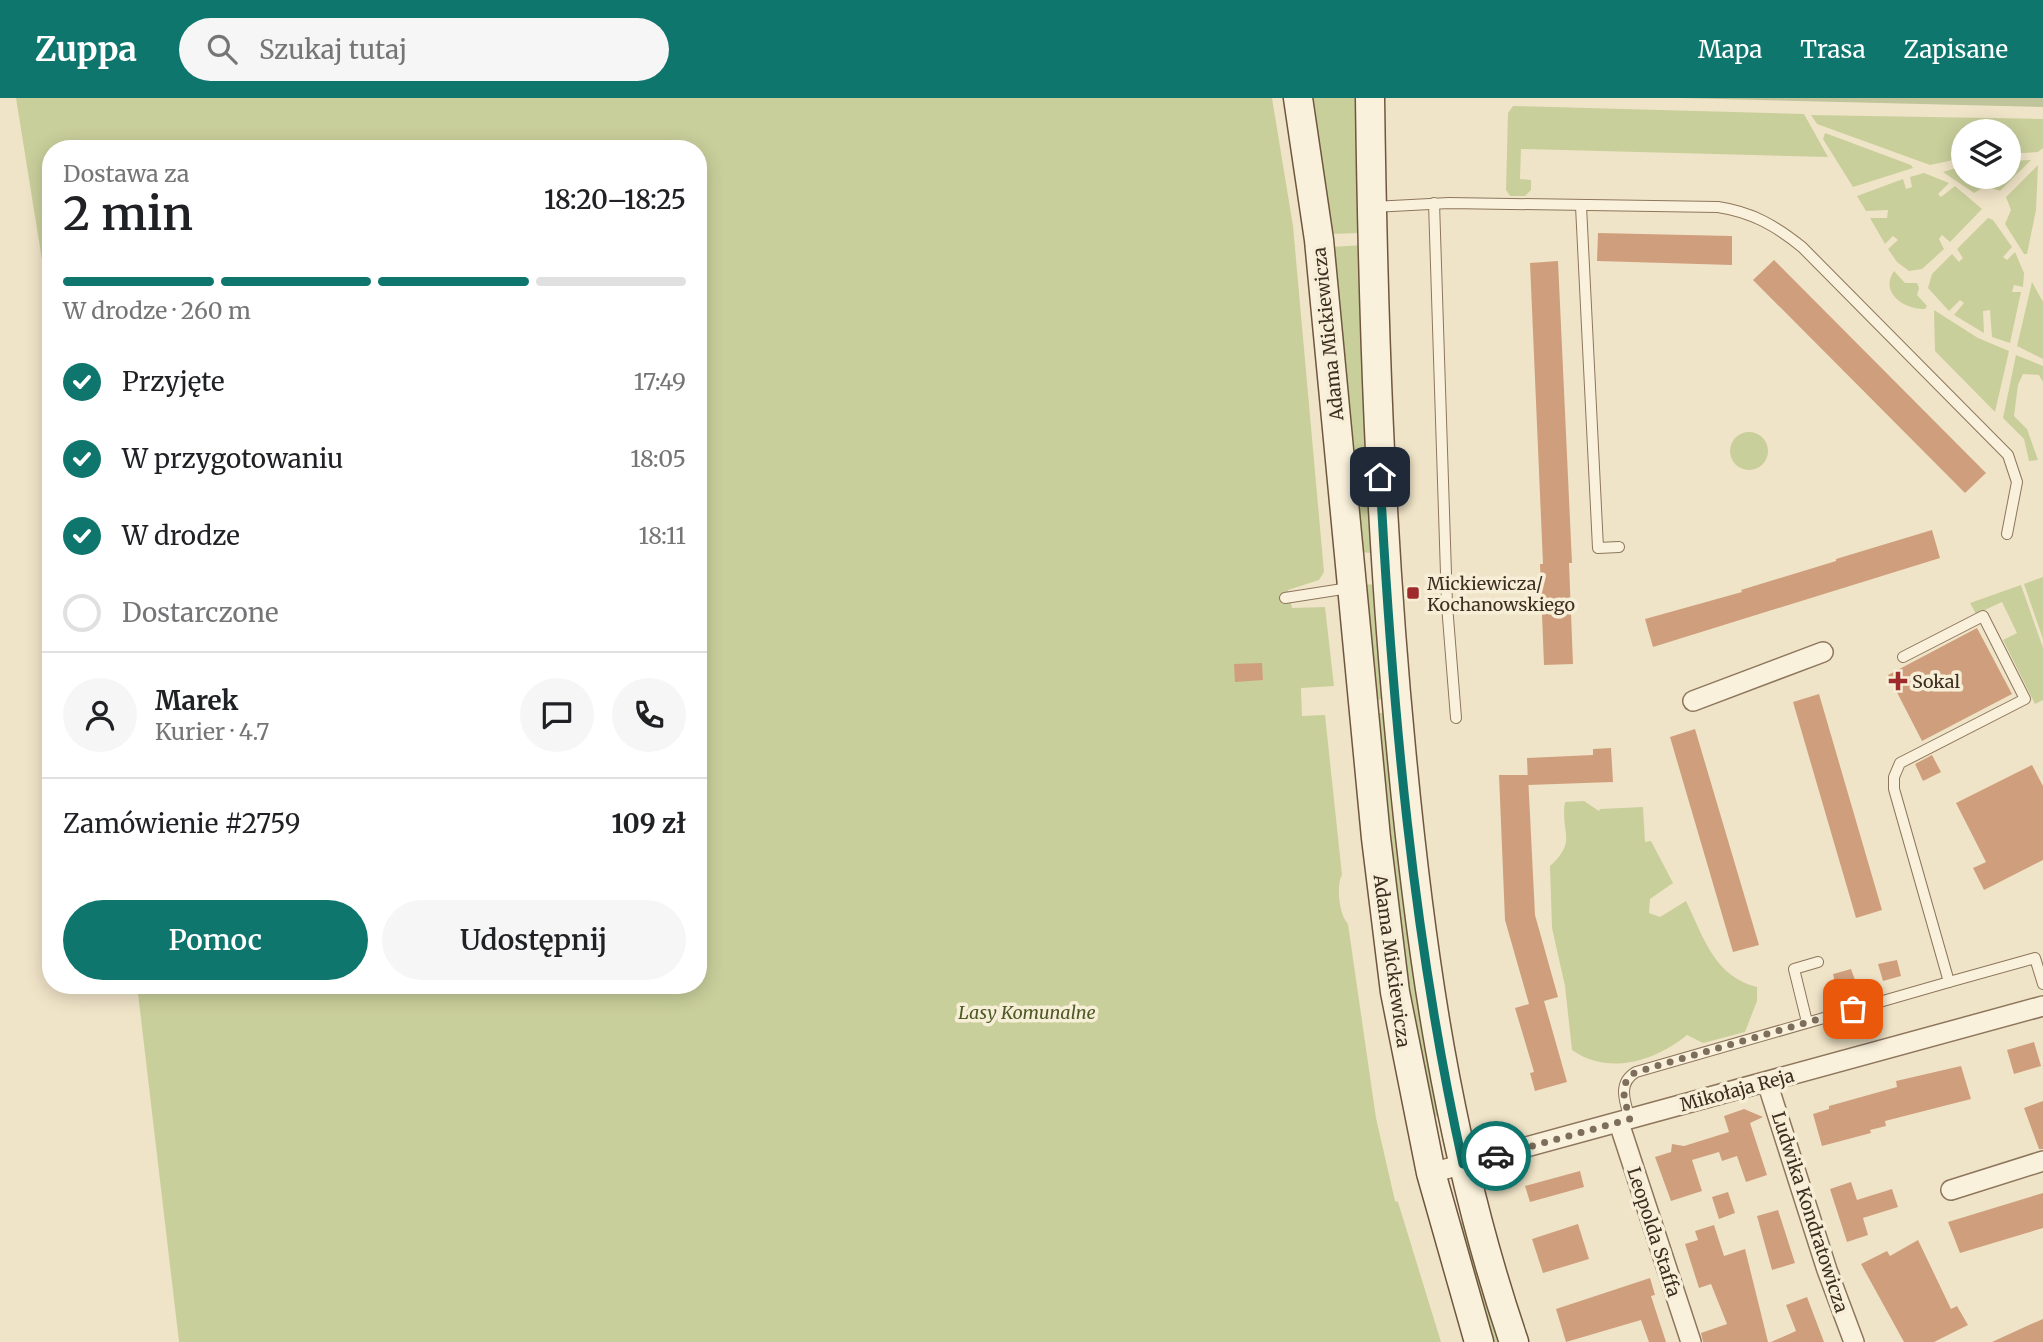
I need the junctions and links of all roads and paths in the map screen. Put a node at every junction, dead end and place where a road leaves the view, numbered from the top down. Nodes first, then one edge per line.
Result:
1 (1298, 98) edge
2 (1370, 98) edge
3 (1434, 203) junction
4 (1581, 206) junction
5 (1372, 207) junction
6 (2007, 534) dead end
7 (1619, 547) dead end
8 (1384, 570) junction
9 (1352, 579) junction
10 (1285, 598) dead end
11 (1823, 652) dead end
12 (1903, 657) dead end
13 (1693, 701) dead end
14 (1456, 718) dead end
15 (1818, 962) dead end
16 (1949, 982) junction
17 (2043, 984) edge
18 (2043, 1006) edge
19 (1808, 1022) junction
20 (1767, 1082) junction
21 (1624, 1121) junction
22 (2043, 1161) edge
23 (1463, 1164) junction
24 (1431, 1173) junction
25 (1951, 1190) dead end
26 (1479, 1342) edge
27 (1514, 1342) edge
28 (1690, 1342) edge
29 (1854, 1342) edge

1 - 9 street, Adama Mickiewicza
2 - 5 street, Adama Mickiewicza
3 - 4 lane
3 - 5 lane
3 - 14 lane
4 - 6 lane
4 - 7 lane
5 - 8 street, Adama Mickiewicza
8 - 9 street
8 - 23 street, Adama Mickiewicza
9 - 10 lane
9 - 24 street, Adama Mickiewicza
11 - 13 street
12 - 16 lane
15 - 19 lane
16 - 17 lane
16 - 19 lane
18 - 20 street, Mikołaja Reja
19 - 21 lane
20 - 21 street, Mikołaja Reja
20 - 29 street, Ludwika Kondratowicza
21 - 23 street, Mikołaja Reja
21 - 28 street, Leopolda Staffa
22 - 25 street
23 - 24 street, Mikołaja Reja
23 - 27 street, Adama Mickiewicza
24 - 26 street, Adama Mickiewicza

